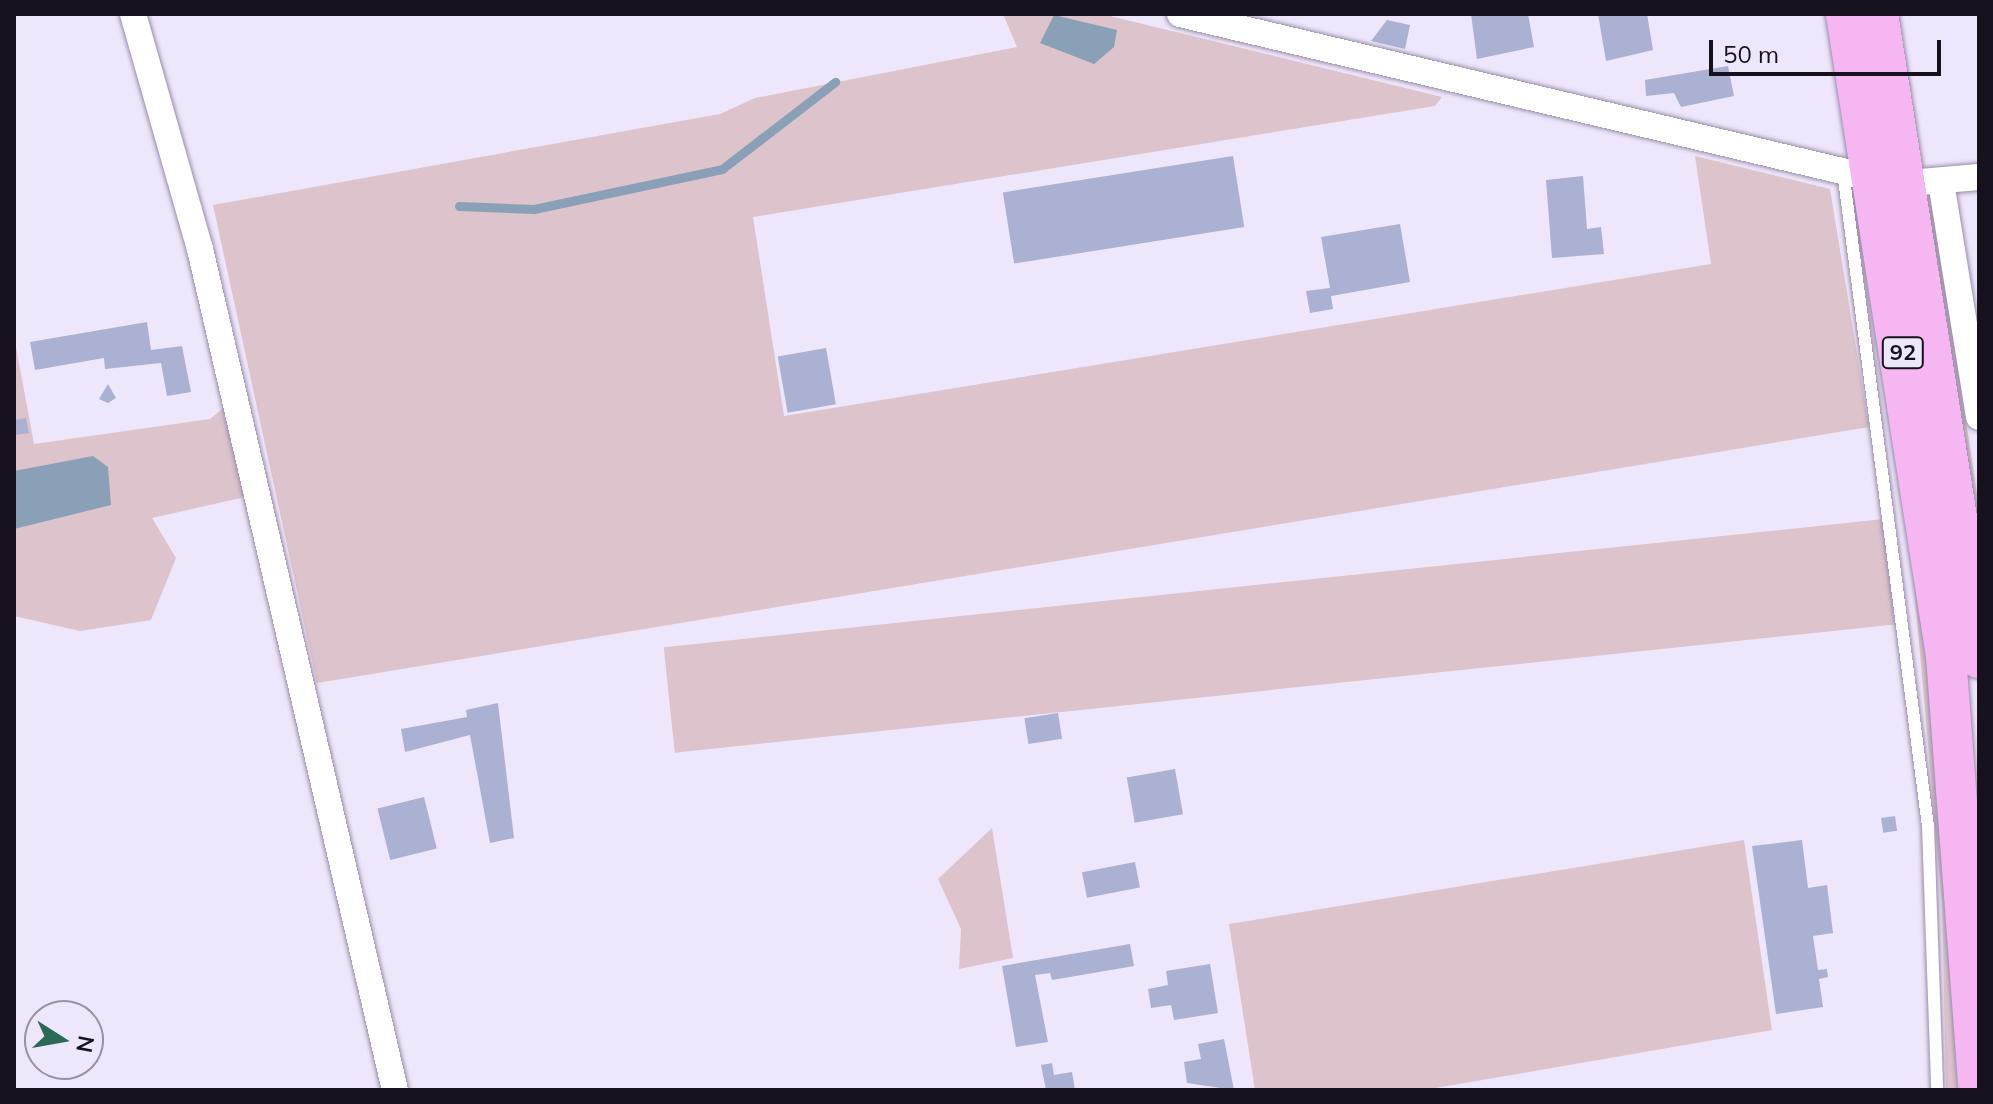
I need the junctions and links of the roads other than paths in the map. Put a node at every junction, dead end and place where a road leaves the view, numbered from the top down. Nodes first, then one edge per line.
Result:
1 (133, 14) edge
2 (1180, 14) edge
3 (1846, 14) edge
4 (1878, 14) edge
5 (1979, 177) edge
6 (1891, 178) junction
7 (1979, 417) edge
8 (1979, 658) edge
9 (395, 1090) edge
10 (1937, 1090) edge
11 (1979, 1090) edge

1 - 9 street
2 - 6 street
3 - 6 main road, 92
4 - 6 main road, 92
5 - 6 street
6 - 7 street
6 - 8 main road, 92
6 - 10 lane
6 - 11 main road, 92

